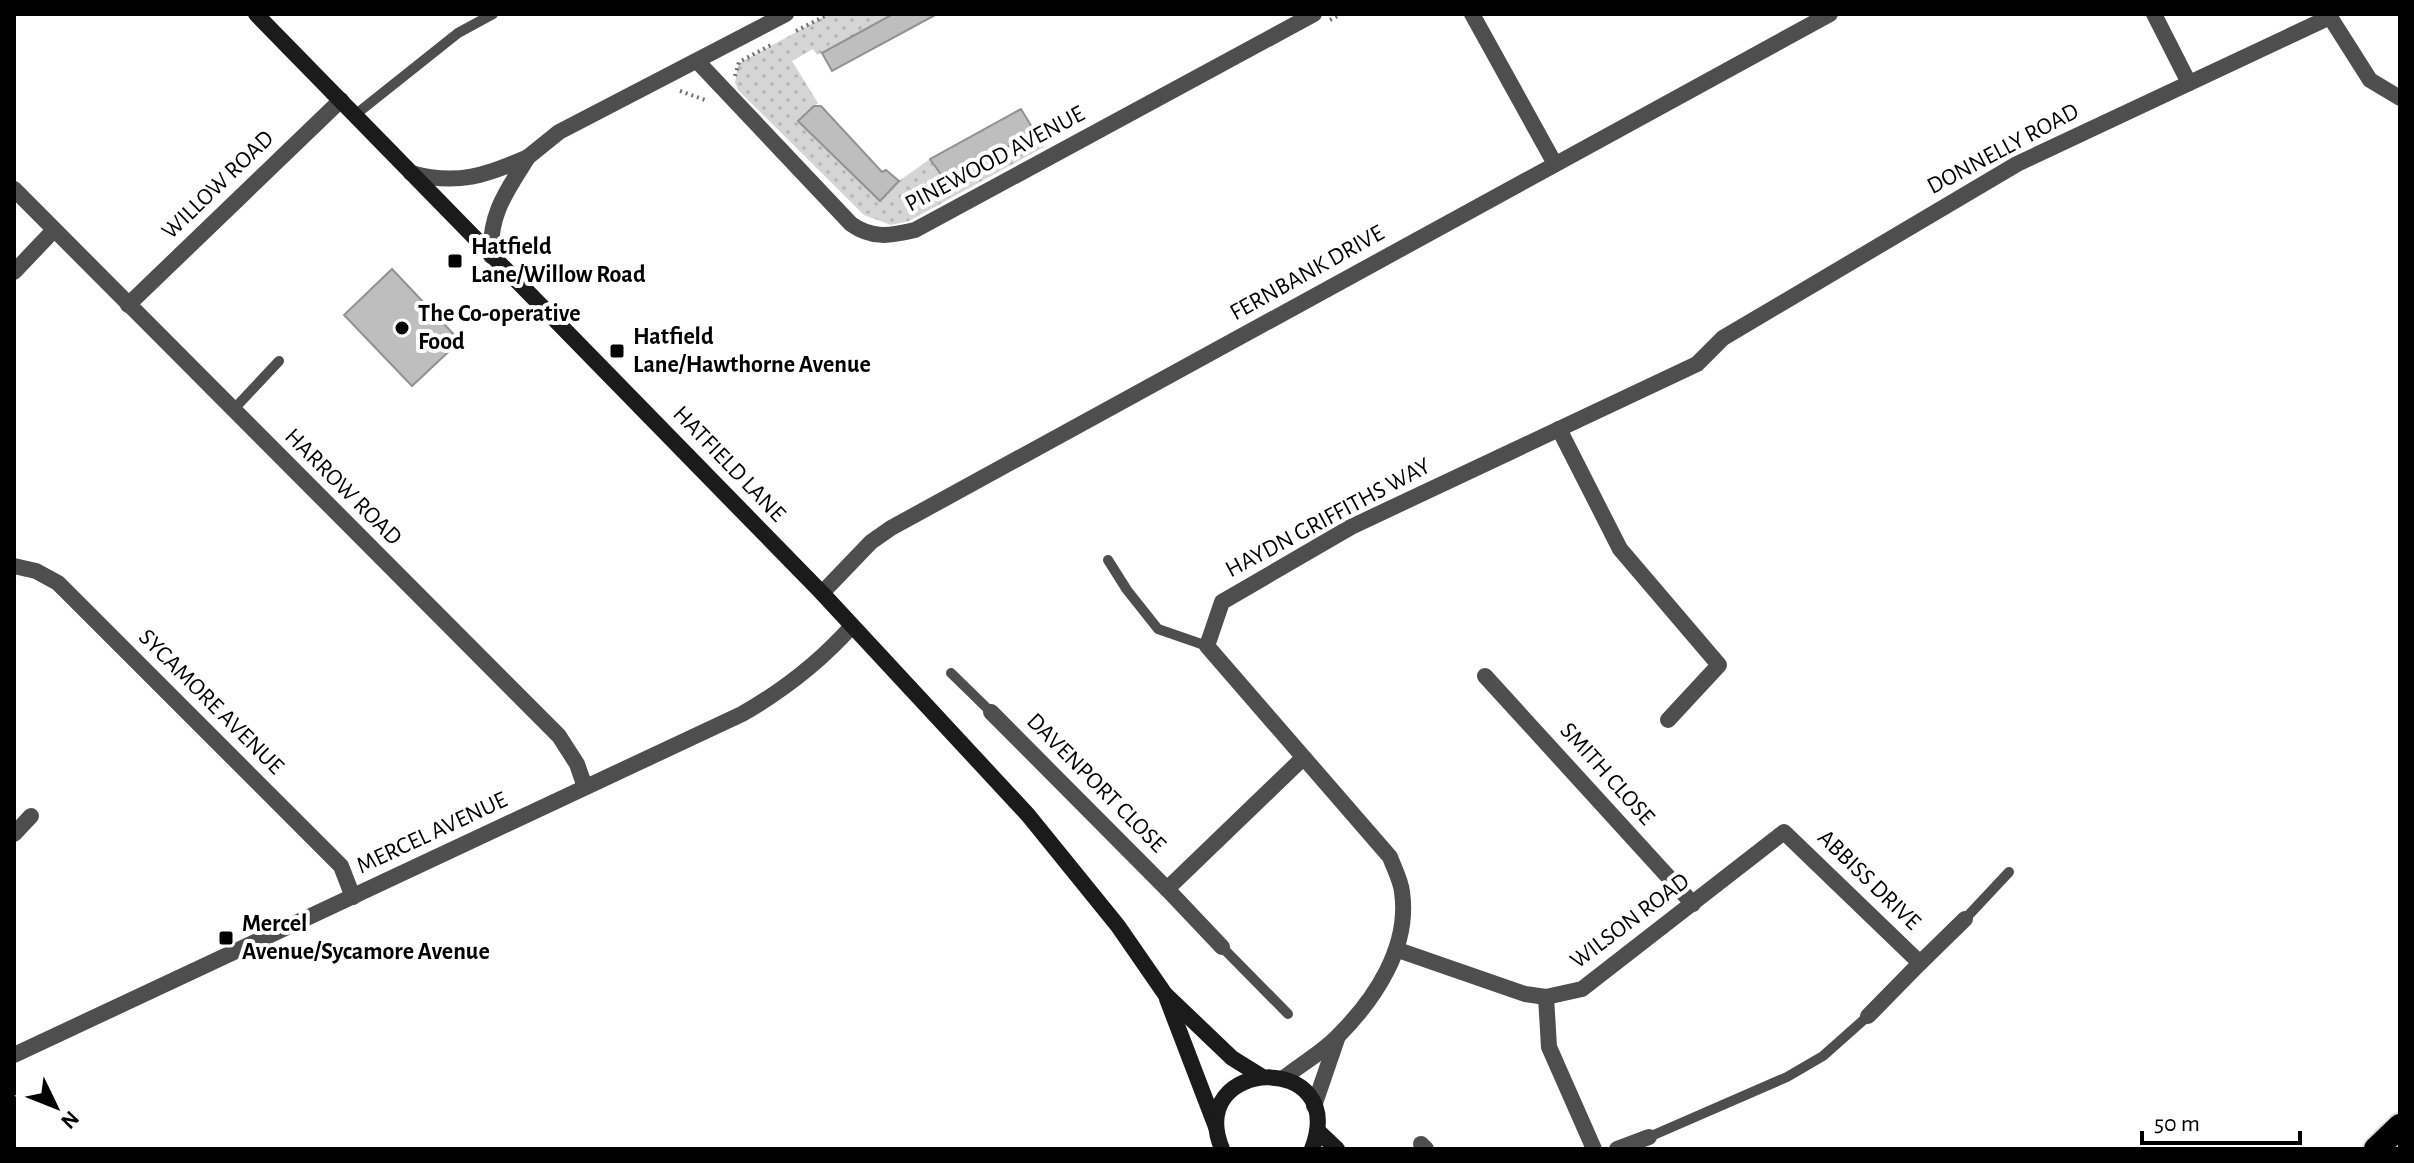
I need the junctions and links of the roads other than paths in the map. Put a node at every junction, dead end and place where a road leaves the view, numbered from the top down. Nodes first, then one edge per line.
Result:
1 (256, 14) edge
2 (493, 14) edge
3 (786, 14) edge
4 (1472, 14) edge
5 (1830, 14) edge
6 (2154, 14) edge
7 (1320, 18) edge
8 (697, 61) junction
9 (2189, 83) junction
10 (2400, 98) edge
11 (341, 100) junction
12 (355, 115) junction
13 (528, 157) junction
14 (1555, 164) junction
15 (411, 173) junction
16 (14, 189) edge
17 (53, 231) junction
18 (491, 256) junction
19 (14, 272) edge
20 (128, 305) junction
21 (1713, 348) joint
22 (279, 361) dead end
23 (233, 410) junction
24 (1559, 429) junction
25 (1108, 560) dead end
26 (14, 566) edge
27 (822, 593) junction
28 (852, 626) junction
29 (1207, 646) junction
30 (951, 673) dead end
31 (1485, 676) dead end
32 (991, 712) joint
33 (1668, 720) dead end
34 (1303, 758) junction
35 (585, 787) junction
36 (31, 816) dead end
37 (1784, 832) joint
38 (14, 834) edge
39 (2009, 872) dead end
40 (1167, 889) junction
41 (353, 897) junction
42 (1693, 904) junction
43 (1965, 919) joint
44 (1222, 947) joint
45 (1398, 950) junction
46 (1920, 963) junction
47 (1165, 994) junction
48 (1546, 997) junction
49 (1288, 1014) dead end
50 (1868, 1016) joint
51 (1337, 1037) junction
52 (14, 1055) edge
53 (1261, 1076) junction
54 (1284, 1078) junction
55 (1314, 1106) junction
56 (2400, 1126) edge
57 (1217, 1128) junction
58 (1318, 1131) junction
59 (1649, 1137) joint
60 (1222, 1149) edge
61 (1312, 1149) edge
62 (1337, 1149) edge
63 (1594, 1149) edge
64 (1617, 1149) edge
65 (2376, 1149) edge

1 - 11 street, HATFIELD LANE
2 - 12 lane
3 - 8 street
4 - 14 street
5 - 14 street, FERNBANK DRIVE
6 - 9 street
7 - 8 street, PINEWOOD AVENUE
8 - 13 street
9 - 10 street, DONNELLY ROAD
9 - 21 street, DONNELLY ROAD
11 - 12 street, HATFIELD LANE
11 - 20 street, WILLOW ROAD
12 - 15 street, HATFIELD LANE
13 - 15 street
13 - 18 street
14 - 27 street, FERNBANK DRIVE
15 - 18 street, HATFIELD LANE
16 - 17 street, HARROW ROAD
17 - 19 street
17 - 20 street, HARROW ROAD
18 - 27 street, HATFIELD LANE
20 - 23 street, HARROW ROAD
21 - 24 street, HAYDN GRIFFITHS WAY
22 - 23 lane
23 - 35 street, HARROW ROAD
24 - 29 street, HAYDN GRIFFITHS WAY
24 - 33 street
25 - 29 lane
26 - 41 street, SYCAMORE AVENUE
27 - 28 street, HATFIELD LANE
28 - 35 street, MERCEL AVENUE
28 - 47 street, HATFIELD LANE
29 - 34 street
30 - 32 lane
31 - 42 street, SMITH CLOSE
32 - 40 street, DAVENPORT CLOSE
34 - 40 street, DAVENPORT CLOSE
34 - 45 street
35 - 41 street, MERCEL AVENUE
36 - 38 street
37 - 42 street, WILSON ROAD
37 - 46 street, ABBISS DRIVE
39 - 43 lane
40 - 44 street, DAVENPORT CLOSE
41 - 52 street, MERCEL AVENUE
42 - 48 street, WILSON ROAD
43 - 46 street, ABBISS DRIVE
44 - 49 lane
45 - 48 street, WILSON ROAD
45 - 51 street
46 - 50 street, ABBISS DRIVE
47 - 53 street
47 - 57 street
48 - 63 street
50 - 59 lane
51 - 54 street
51 - 55 street
53 - 54 street
53 - 57 street
54 - 55 street
55 - 58 street
56 - 65 highway
57 - 60 street
58 - 61 street
58 - 62 street
59 - 64 street

